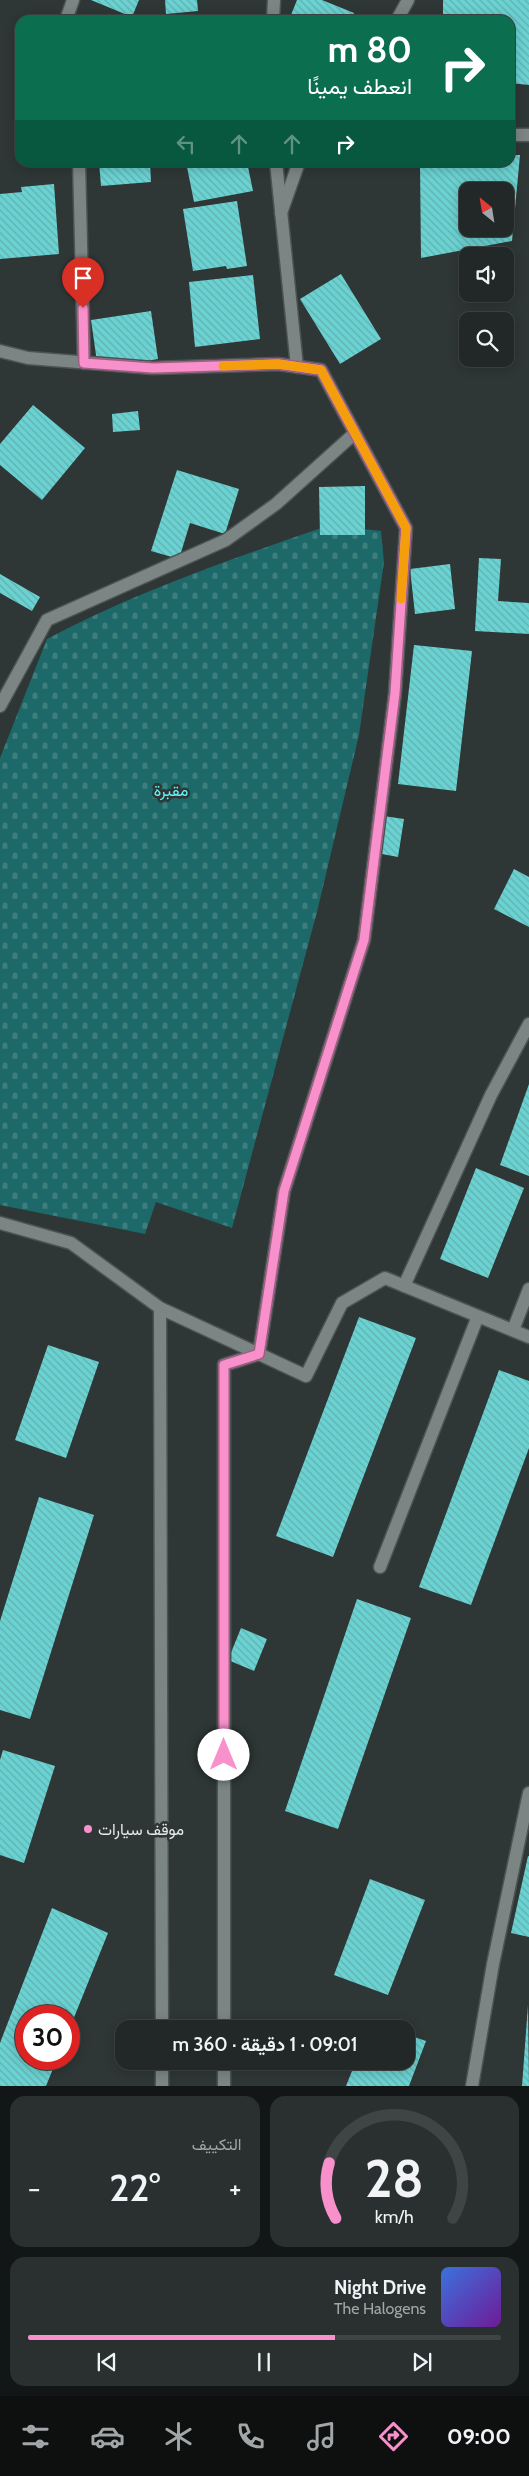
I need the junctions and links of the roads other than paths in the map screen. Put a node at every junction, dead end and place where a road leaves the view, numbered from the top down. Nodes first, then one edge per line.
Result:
1 (73, 0) edge
2 (274, 0) edge
3 (408, 0) edge
4 (68, 15) edge
5 (273, 15) edge
6 (400, 15) edge
7 (515, 135) edge
8 (529, 135) edge
9 (79, 167) edge
10 (276, 167) edge
11 (297, 167) edge
12 (281, 213) junction
13 (0, 351) edge
14 (84, 363) junction
15 (298, 366) junction
16 (354, 433) junction
17 (0, 706) edge
18 (529, 1024) edge
19 (0, 1222) edge
20 (404, 1286) junction
21 (529, 1289) edge
22 (160, 1308) junction
23 (478, 1316) junction
24 (513, 1330) junction
25 (529, 1337) edge
26 (259, 1354) junction
27 (380, 1566) dead end
28 (529, 1793) edge
29 (162, 2020) edge
30 (224, 2020) edge
31 (162, 2070) edge
32 (224, 2070) edge
33 (162, 2086) edge
34 (224, 2086) edge
35 (472, 2086) edge

1 - 4 street
2 - 5 street
3 - 6 street
7 - 8 street
9 - 14 street
10 - 12 street
11 - 12 street
12 - 15 street
13 - 14 street
14 - 15 street
15 - 16 street
16 - 17 street
16 - 26 street
18 - 20 street
19 - 22 street
20 - 23 street
20 - 26 street
21 - 24 street
22 - 26 street
22 - 29 street
23 - 24 street
23 - 27 street
24 - 25 street
26 - 30 street
28 - 35 street
31 - 33 street
32 - 34 street

